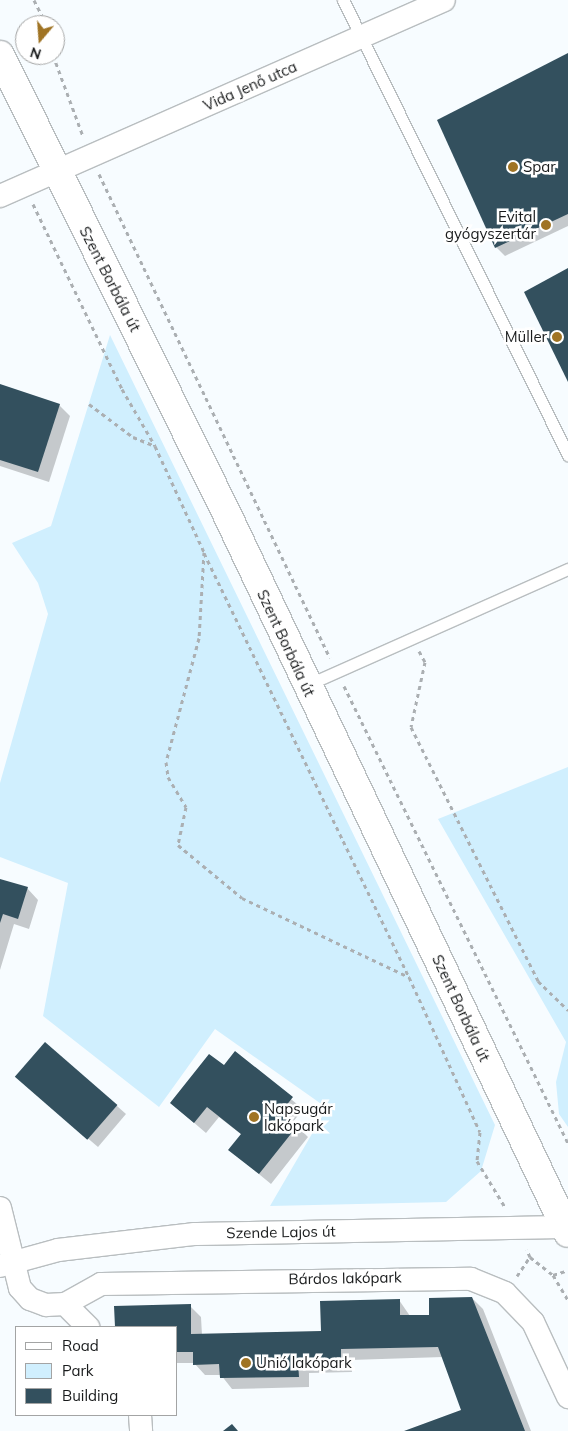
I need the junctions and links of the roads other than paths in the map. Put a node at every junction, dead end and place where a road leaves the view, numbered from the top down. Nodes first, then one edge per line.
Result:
1 (343, 0) edge
2 (444, 0) edge
3 (361, 35) junction
4 (0, 55) edge
5 (57, 173) junction
6 (0, 196) edge
7 (568, 456) edge
8 (568, 569) edge
9 (306, 686) junction
10 (0, 1208) edge
11 (567, 1229) edge
12 (8, 1262) edge
13 (65, 1304) junction
14 (87, 1326) edge
15 (568, 1397) edge
16 (140, 1416) edge
17 (142, 1431) edge

1 - 3 lane
2 - 3 street, Vida Jenő utca
3 - 5 street, Vida Jenő utca
3 - 7 lane
4 - 5 street, Szent Borbála út
5 - 6 street, Vida Jenő utca
5 - 9 street, Szent Borbála út
8 - 9 lane
9 - 11 street, Szent Borbála út
10 - 12 street
11 - 12 street, Szende Lajos út
12 - 13 street
13 - 14 street
13 - 15 street, Bárdos lakópark
16 - 17 street

